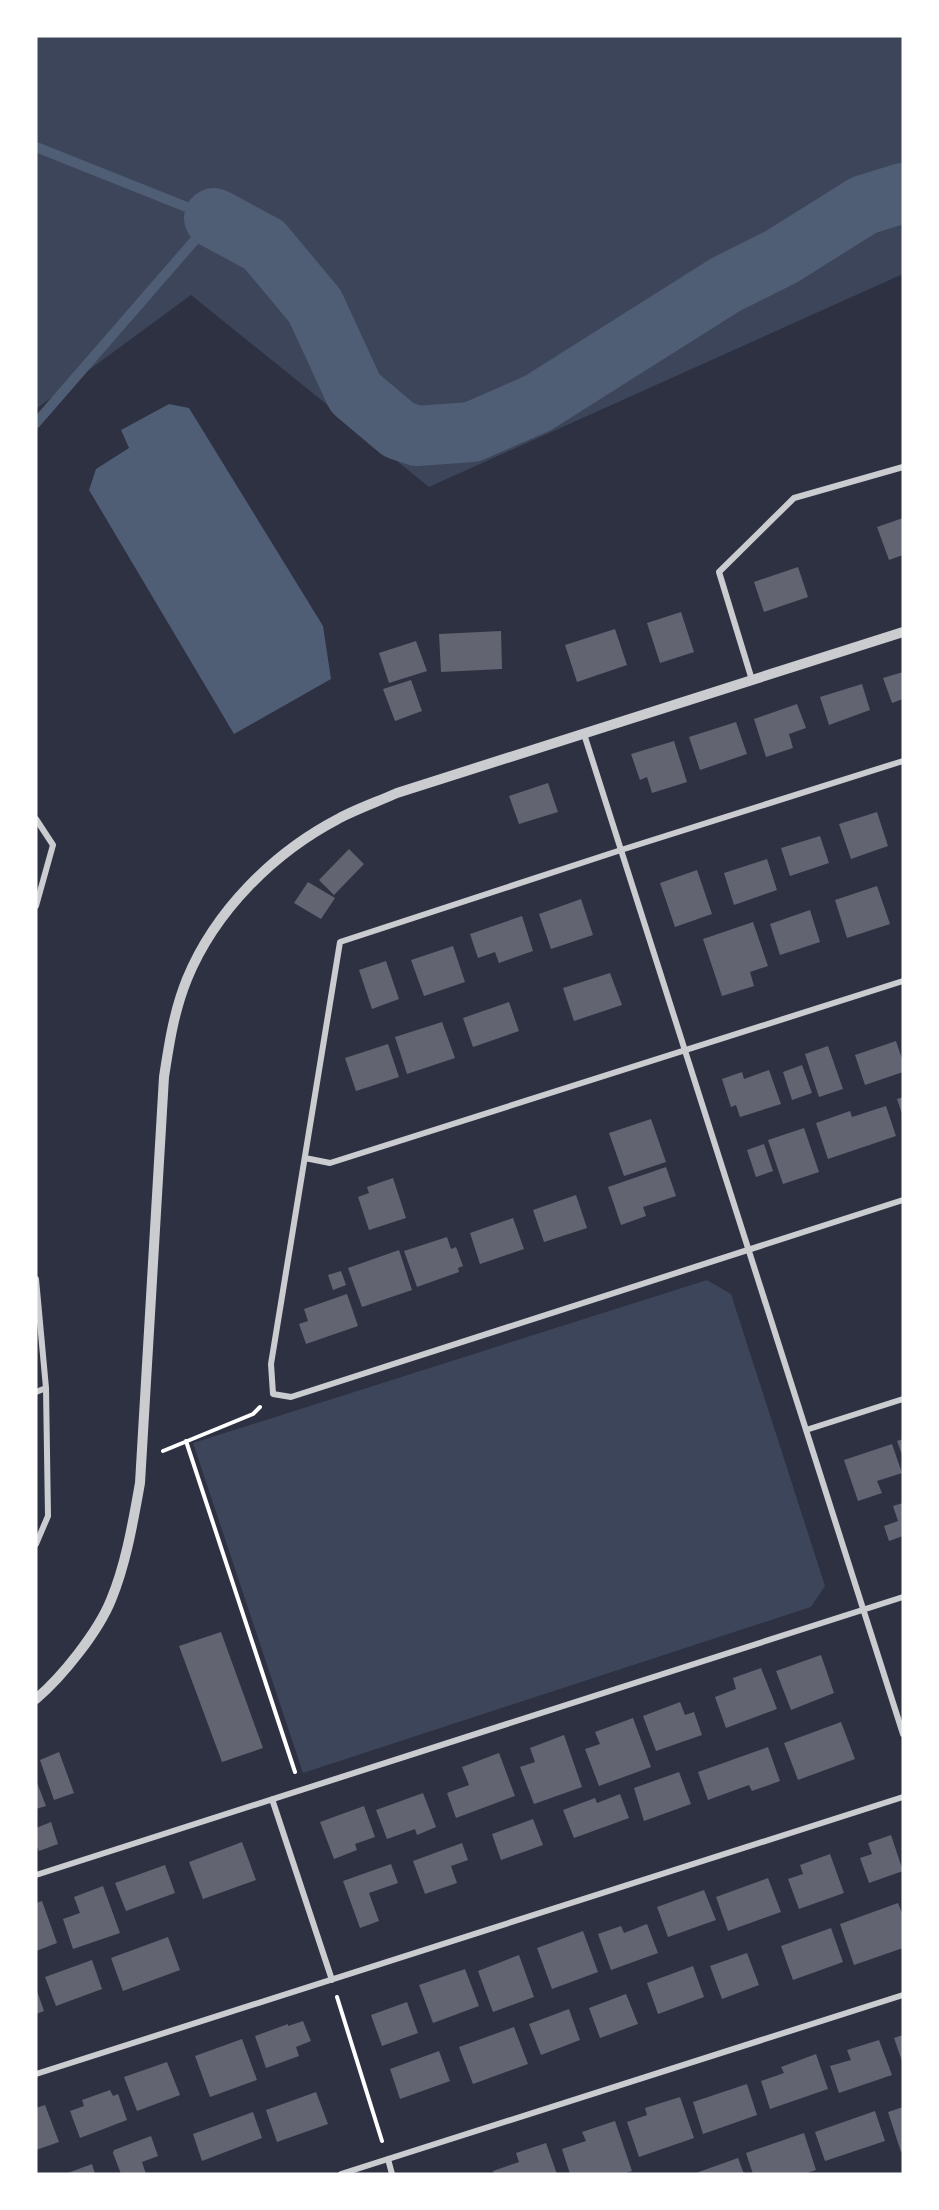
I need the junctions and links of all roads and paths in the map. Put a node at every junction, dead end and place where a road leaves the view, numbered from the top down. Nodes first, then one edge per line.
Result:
1 (903, 467) edge
2 (903, 632) edge
3 (752, 680) junction
4 (584, 734) junction
5 (903, 761) edge
6 (36, 819) edge
7 (621, 850) junction
8 (36, 906) edge
9 (903, 981) edge
10 (685, 1051) junction
11 (305, 1158) junction
12 (903, 1200) edge
13 (749, 1249) junction
14 (36, 1280) edge
15 (46, 1389) junction
16 (36, 1392) edge
17 (273, 1394) junction
18 (903, 1399) edge
19 (807, 1430) junction
20 (186, 1440) junction
21 (141, 1461) junction
22 (36, 1544) edge
23 (903, 1598) edge
24 (864, 1610) junction
25 (36, 1699) edge
26 (903, 1734) edge
27 (301, 1790) junction
28 (903, 1797) edge
29 (272, 1799) junction
30 (36, 1875) edge
31 (332, 1980) junction
32 (903, 1995) edge
33 (36, 2074) edge
34 (388, 2159) junction
35 (342, 2174) edge
36 (392, 2174) edge

1 - 3 street
2 - 3 street
3 - 4 street
4 - 7 street
4 - 21 street
5 - 7 street
6 - 8 street
7 - 10 street
7 - 11 street
9 - 10 street
10 - 11 street
10 - 13 street
11 - 17 street
12 - 13 street
13 - 17 street
13 - 19 street
14 - 15 street
15 - 16 street
15 - 22 street
17 - 20 path
18 - 19 street
19 - 24 street
20 - 21 path
20 - 27 path
21 - 25 street
23 - 24 street
24 - 26 street
24 - 27 street
27 - 29 street
28 - 31 street
29 - 30 street
29 - 31 street
31 - 33 street
31 - 34 path
32 - 34 street
34 - 35 street
34 - 36 street

